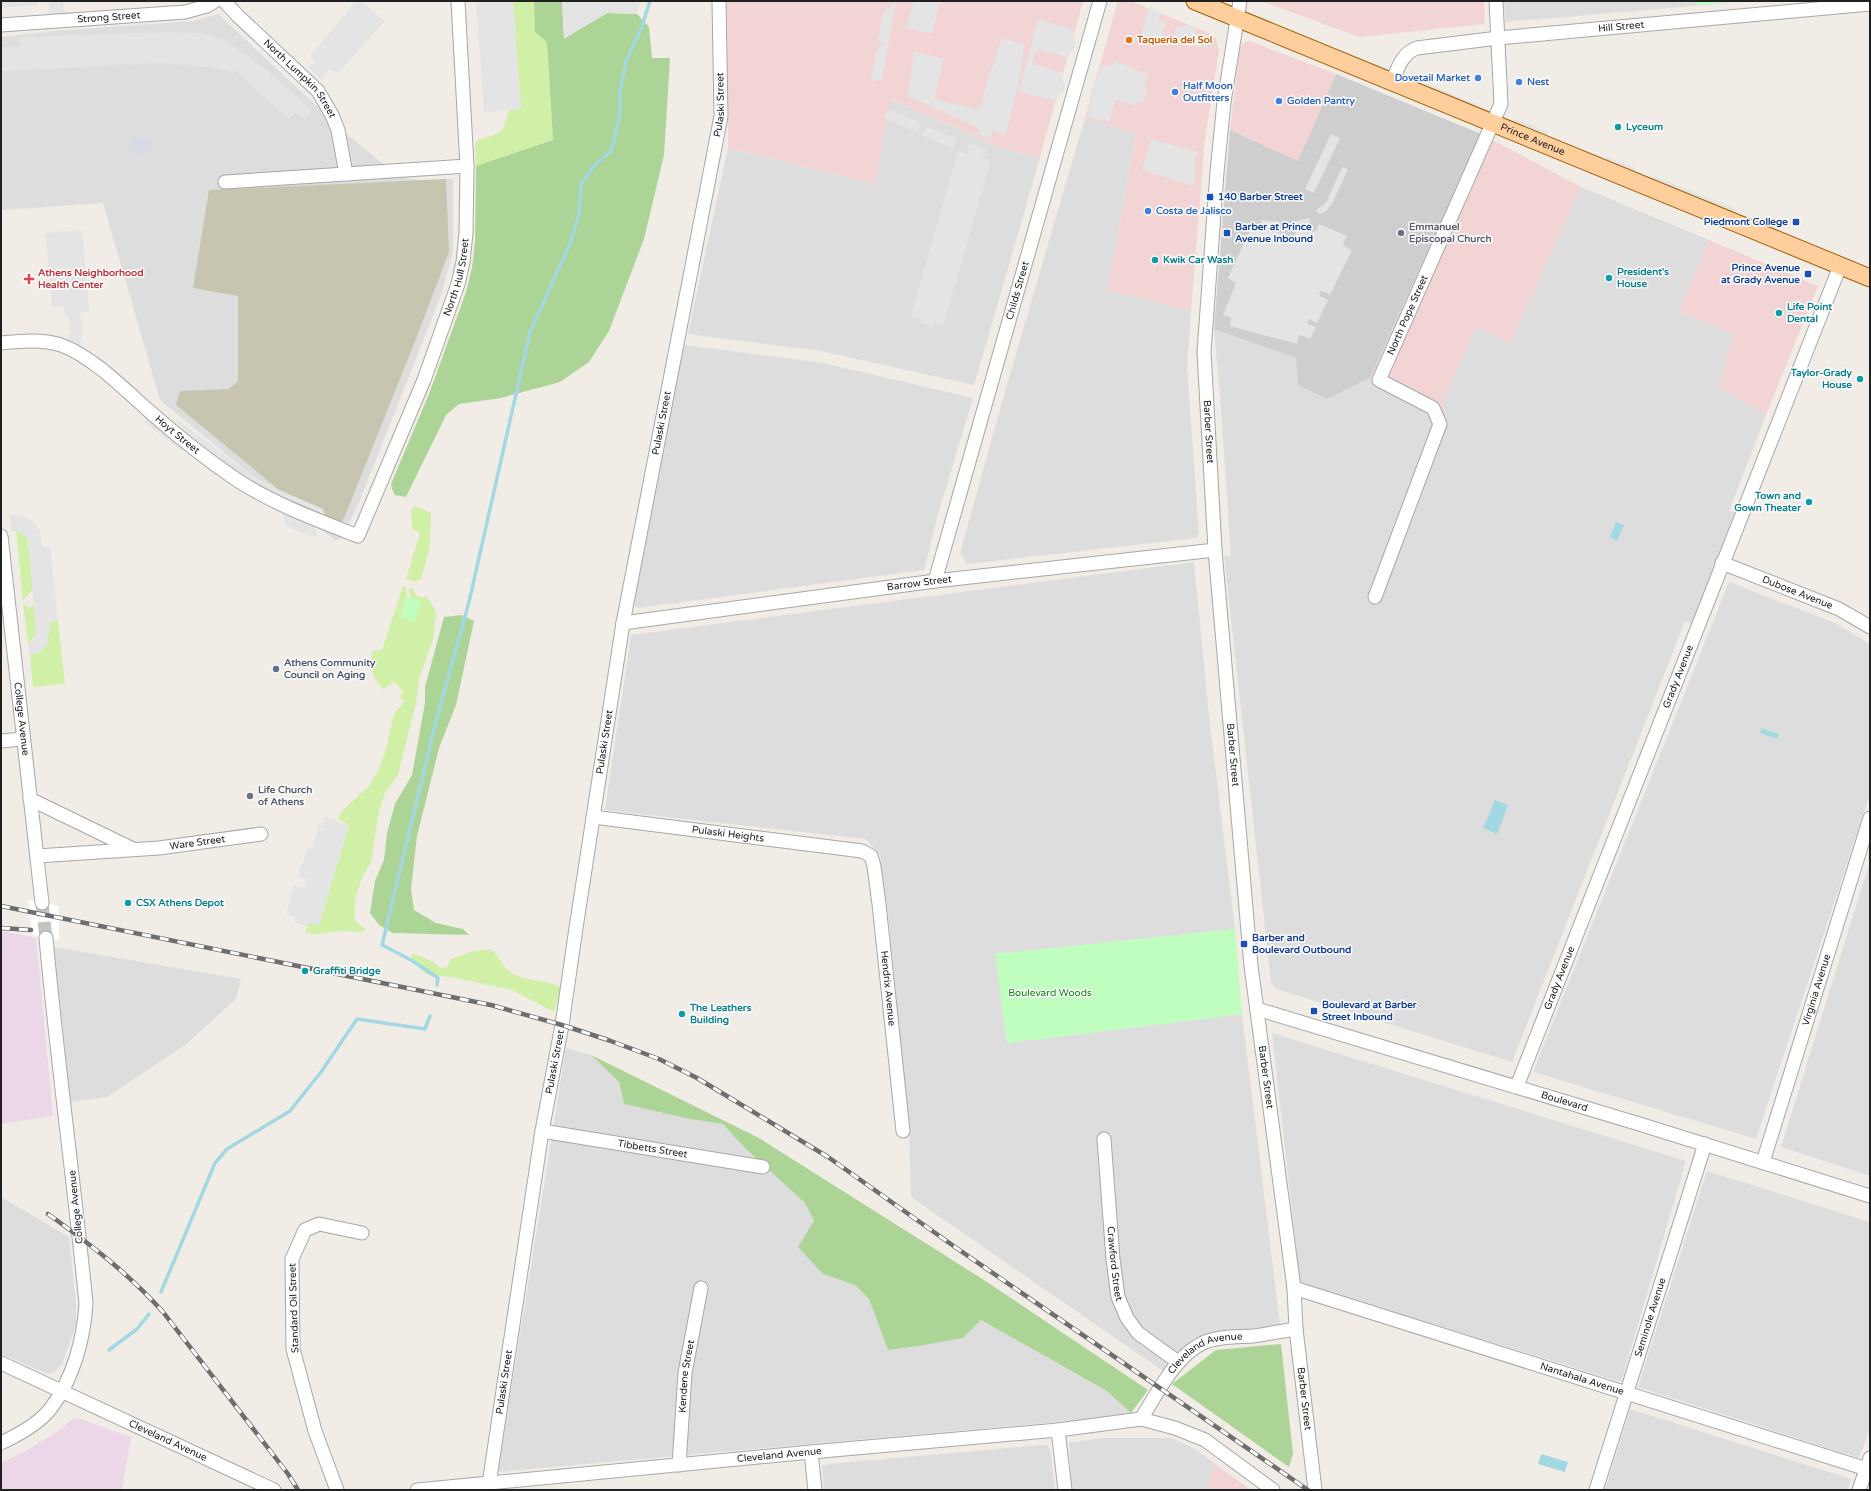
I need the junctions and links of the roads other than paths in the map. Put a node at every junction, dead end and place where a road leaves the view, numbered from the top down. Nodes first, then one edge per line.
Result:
1 (214, 1) edge
2 (224, 1) edge
3 (458, 1) edge
4 (718, 1) edge
5 (1100, 1) edge
6 (1195, 1) edge
7 (1240, 1) edge
8 (1496, 1) edge
9 (1870, 4) edge
10 (1758, 7) edge
11 (1237, 18) junction
12 (1, 24) edge
13 (1498, 38) junction
14 (1392, 82) junction
15 (1493, 124) junction
16 (467, 166) junction
17 (346, 174) junction
18 (225, 182) dead end
19 (1840, 266) junction
20 (1870, 278) edge
21 (1, 343) edge
22 (1, 536) edge
23 (358, 536) joint
24 (1215, 550) junction
25 (1722, 563) junction
26 (935, 581) junction
27 (1375, 597) dead end
28 (623, 623) junction
29 (1870, 627) edge
30 (23, 739) junction
31 (1, 741) edge
32 (30, 799) junction
33 (594, 817) junction
34 (1870, 818) edge
35 (261, 834) dead end
36 (134, 850) junction
37 (862, 851) joint
38 (37, 856) junction
39 (42, 903) tunnel mouth
40 (46, 938) tunnel mouth
41 (1257, 1009) junction
42 (1517, 1086) junction
43 (542, 1131) junction
44 (902, 1131) dead end
45 (1104, 1139) dead end
46 (1705, 1144) junction
47 (1763, 1162) junction
48 (763, 1167) dead end
49 (1870, 1196) edge
50 (362, 1233) dead end
51 (701, 1288) dead end
52 (1294, 1288) junction
53 (1296, 1329) junction
54 (1178, 1362) junction
55 (1, 1363) edge
56 (61, 1391) junction
57 (1627, 1394) junction
58 (1142, 1419) junction
59 (1058, 1430) junction
60 (1, 1443) edge
61 (811, 1452) junction
62 (679, 1465) junction
63 (1869, 1465) edge
64 (489, 1484) junction
65 (274, 1490) edge
66 (337, 1490) edge
67 (417, 1490) edge
68 (815, 1490) edge
69 (1065, 1490) edge
70 (1273, 1490) edge
71 (1315, 1490) edge
72 (1596, 1490) edge
73 (1859, 1490) edge

1 - 12 street, Strong Street
2 - 17 street, North Lumpkin Street
3 - 16 street, North Hull Street
4 - 28 street, Pulaski Street
5 - 26 street, Childs Street
6 - 11 main road, Prince Avenue
7 - 11 street, Barber Street
8 - 13 street, North Pope Street
9 - 10 street, Hill Street
10 - 13 street, Hill Street
11 - 14 main road, Prince Avenue
11 - 24 street, Barber Street
13 - 14 street, Hill Street
13 - 15 street, North Pope Street
14 - 15 main road, Prince Avenue
15 - 19 main road, Prince Avenue
15 - 27 street, North Pope Street
16 - 17 street
16 - 23 street, North Hull Street
17 - 18 street
19 - 20 main road, Prince Avenue
19 - 25 street, Grady Avenue
21 - 23 street, Hoyt Street
22 - 30 street, College Avenue
24 - 26 street, Barrow Street
24 - 41 street, Barber Street
25 - 29 street, Dubose Avenue
25 - 42 street, Grady Avenue
26 - 28 street, Barrow Street
28 - 33 street, Pulaski Street
30 - 31 street
30 - 32 street, College Avenue
32 - 36 street
32 - 38 street, College Avenue
33 - 37 street, Pulaski Heights
33 - 43 street, Pulaski Street
34 - 47 street, Virginia Avenue
35 - 36 street, Ware Street
36 - 38 street, Ware Street
37 - 44 street, Hendrix Avenue
38 - 39 street, College Avenue
40 - 56 street, College Avenue
41 - 42 street, Boulevard
41 - 52 street, Barber Street
42 - 46 street, Boulevard
43 - 48 street, Tibbetts Street
43 - 64 street, Pulaski Street
45 - 54 street, Crawford Street
46 - 47 street, Boulevard
46 - 57 street, Seminole Avenue
47 - 49 street, Boulevard
50 - 66 street, Standard Oil Street
51 - 62 street, Kendene Street
52 - 53 street, Barber Street
52 - 57 street, Nantahala Avenue
53 - 54 street, Cleveland Avenue
53 - 71 street, Barber Street
54 - 58 street, Cleveland Avenue
55 - 56 street, Cleveland Avenue
56 - 60 street, College Avenue
56 - 65 street, Cleveland Avenue
57 - 63 street, Nantahala Avenue
57 - 72 street, Seminole Avenue
58 - 59 street, Cleveland Avenue
58 - 70 street, Cleveland Avenue
59 - 61 street, Cleveland Avenue
59 - 69 street
61 - 62 street, Cleveland Avenue
61 - 68 street
62 - 64 street, Cleveland Avenue
63 - 73 street
64 - 67 street, Cleveland Avenue

